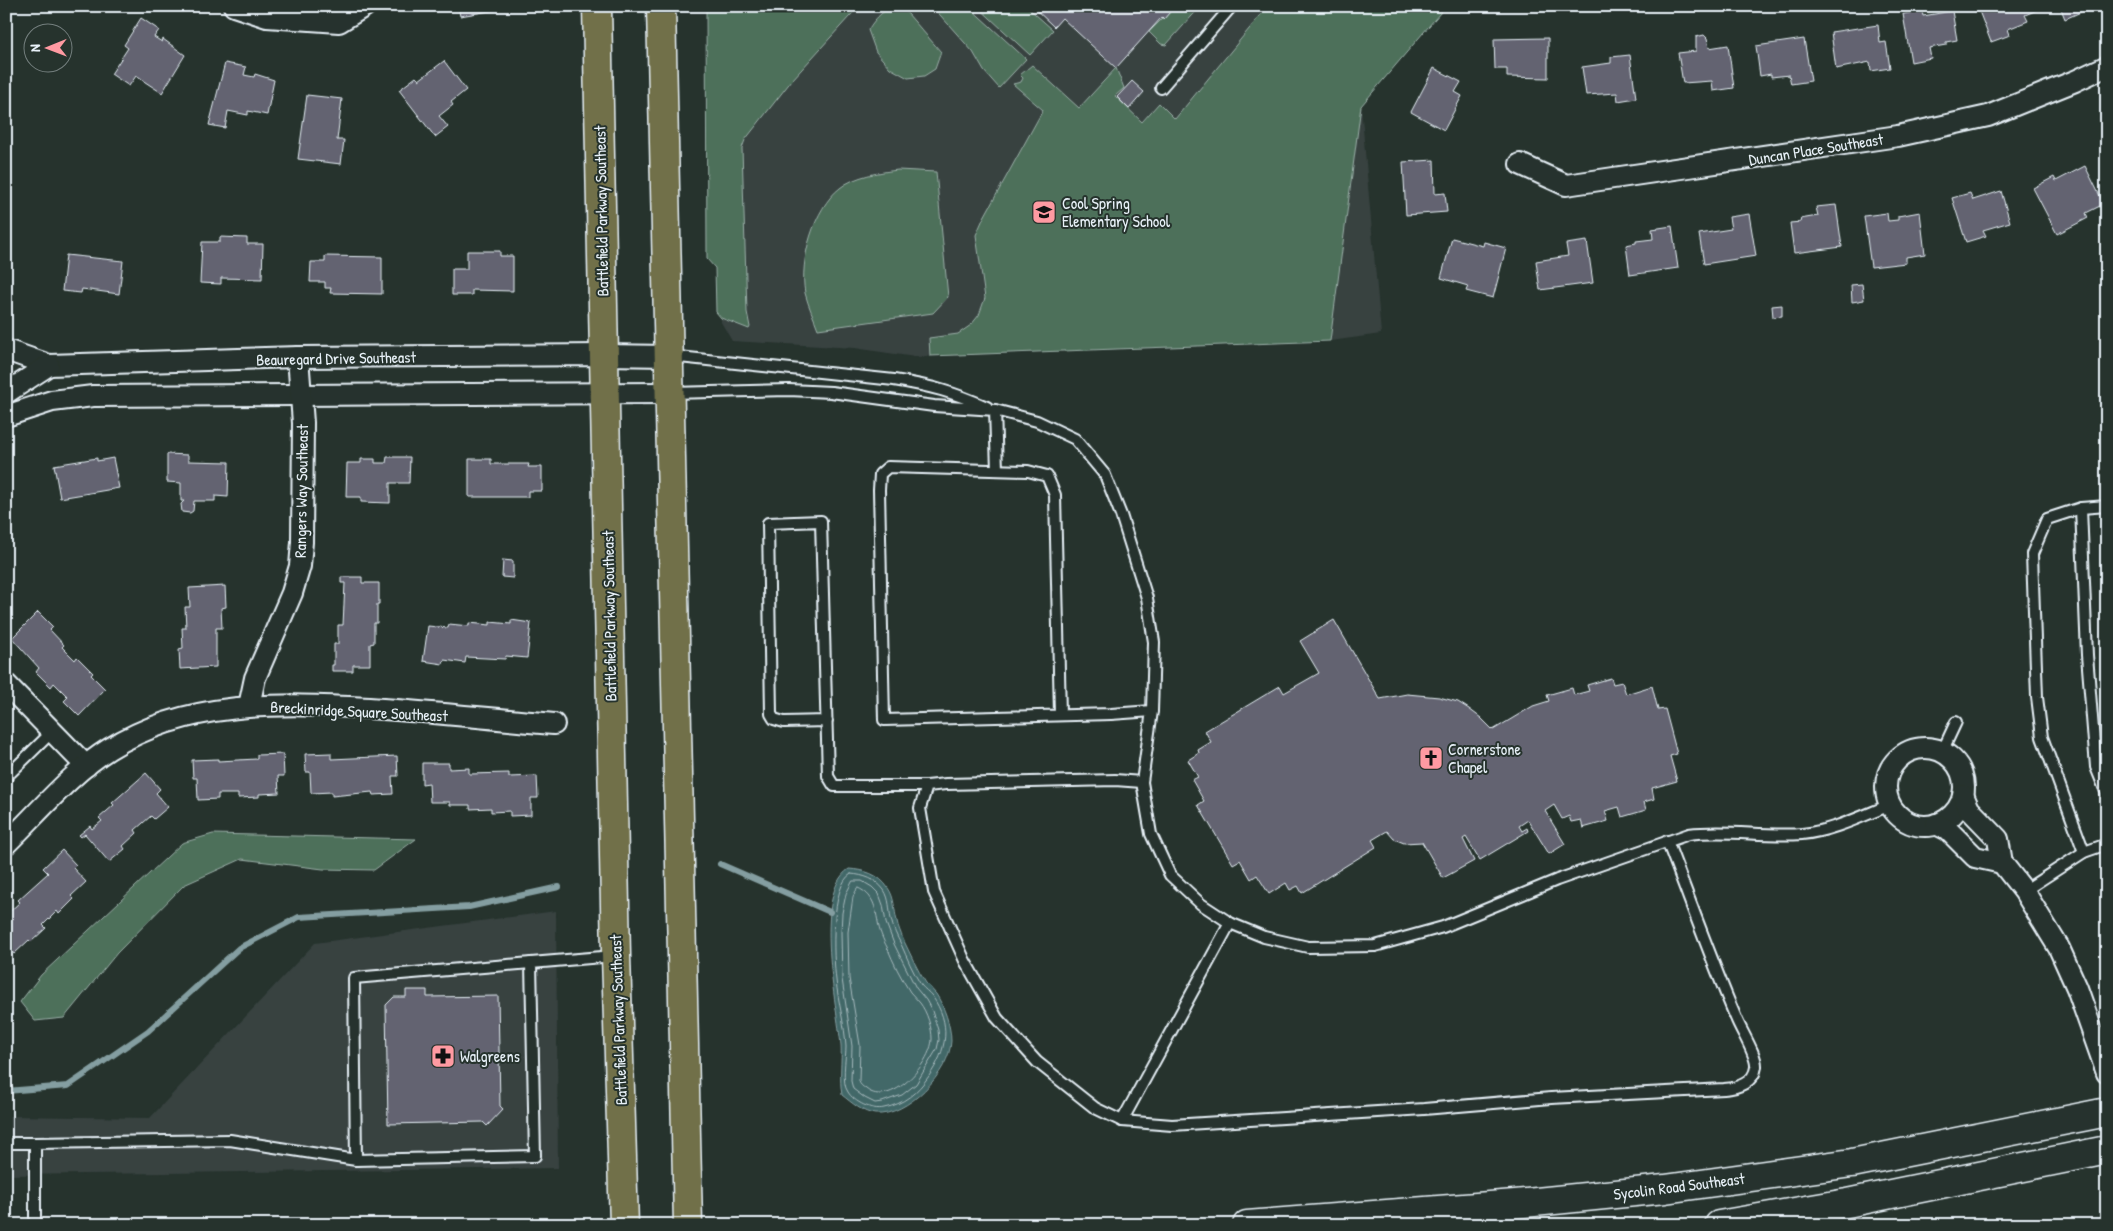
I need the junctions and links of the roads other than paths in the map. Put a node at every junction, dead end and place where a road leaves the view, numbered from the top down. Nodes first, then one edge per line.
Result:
1 (234, 6) edge
2 (365, 6) edge
3 (597, 6) edge
4 (660, 6) edge
5 (1232, 6) edge
6 (2107, 66) edge
7 (1161, 88) dead end
8 (1520, 164) dead end
9 (6, 350) edge
10 (605, 355) junction
11 (668, 356) junction
12 (298, 357) junction
13 (49, 366) junction
14 (605, 392) junction
15 (6, 393) edge
16 (669, 393) junction
17 (301, 396) junction
18 (995, 410) junction
19 (6, 416) edge
20 (997, 470) junction
21 (2107, 506) edge
22 (2081, 508) junction
23 (6, 684) edge
24 (249, 706) junction
25 (1152, 710) junction
26 (1060, 715) junction
27 (827, 721) junction
28 (1956, 722) dead end
29 (554, 724) dead end
30 (52, 732) junction
31 (1942, 752) junction
32 (86, 766) junction
33 (6, 777) edge
34 (1142, 782) junction
35 (928, 786) junction
36 (2107, 794) edge
37 (1963, 795) junction
38 (1890, 805) junction
39 (1936, 824) junction
40 (1667, 841) junction
41 (6, 844) edge
42 (2107, 844) edge
43 (2084, 852) junction
44 (2002, 863) junction
45 (2024, 891) junction
46 (1230, 923) junction
47 (616, 955) junction
48 (531, 963) junction
49 (2107, 1073) edge
50 (2107, 1112) edge
51 (1122, 1121) junction
52 (6, 1143) edge
53 (35, 1143) junction
54 (2107, 1150) edge
55 (356, 1160) junction
56 (35, 1225) edge
57 (624, 1225) edge
58 (688, 1225) edge
59 (1247, 1225) edge
60 (1718, 1225) edge

1 - 2 street
3 - 10 main road, Battlefield Parkway Southeast
4 - 11 main road
5 - 7 lane
6 - 8 street, Duncan Place Southeast
9 - 13 street, Beauregard Drive Southeast
10 - 11 street, Beauregard Drive Southeast
10 - 12 street, Beauregard Drive Southeast
10 - 14 main road, Battlefield Parkway Southeast
11 - 16 main road
11 - 18 lane
12 - 13 street, Beauregard Drive Southeast
12 - 17 street, Rangers Way Southeast
13 - 15 street
14 - 16 street
14 - 17 street
14 - 47 main road, Battlefield Parkway Southeast
16 - 18 lane
16 - 58 main road
17 - 19 street
17 - 24 street, Rangers Way Southeast
18 - 20 lane
18 - 25 lane
20 - 26 lane
20 - 26 lane
21 - 22 lane
22 - 36 lane
22 - 43 lane
23 - 30 street
24 - 29 street, Breckinridge Square Southeast
24 - 32 street, Breckinridge Square Southeast
25 - 26 lane
25 - 34 lane
27 - 27 lane
27 - 35 lane
28 - 31 lane
30 - 32 street
30 - 33 lane
31 - 37 street
31 - 38 street
32 - 41 street, Breckinridge Square Southeast
34 - 35 lane
34 - 46 lane
35 - 51 lane
37 - 39 street
37 - 44 street
38 - 39 street
38 - 40 lane
39 - 44 street
40 - 46 lane
40 - 51 lane
42 - 43 lane
43 - 45 lane
44 - 45 street
45 - 49 street
46 - 51 lane
47 - 48 lane
47 - 57 main road, Battlefield Parkway Southeast
48 - 55 lane
48 - 55 lane
50 - 59 main road, Sycolin Road Southeast
52 - 53 lane
53 - 55 lane
53 - 56 lane
54 - 60 main road

